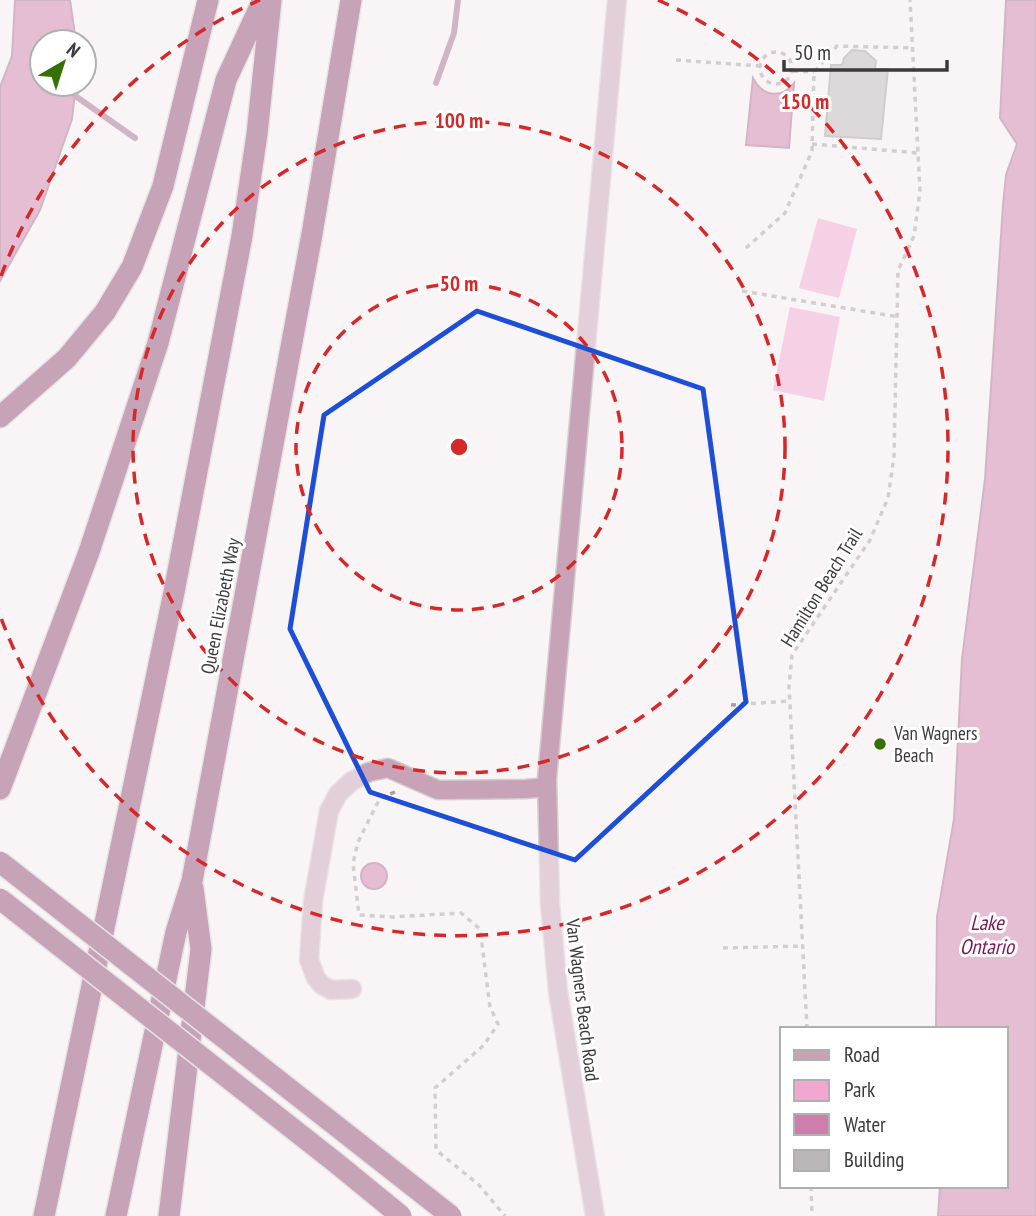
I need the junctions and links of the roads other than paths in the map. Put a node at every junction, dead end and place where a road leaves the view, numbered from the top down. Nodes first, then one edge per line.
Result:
1 (208, 0) edge
2 (263, 0) edge
3 (271, 0) edge
4 (351, 0) edge
5 (617, 0) edge
6 (0, 417) edge
7 (547, 786) junction
8 (0, 789) edge
9 (0, 862) edge
10 (191, 881) junction
11 (0, 899) edge
12 (352, 989) dead end
13 (44, 1216) edge
14 (116, 1216) edge
15 (169, 1216) edge
16 (401, 1216) edge
17 (451, 1216) edge
18 (595, 1216) edge

1 - 6 highway
2 - 8 highway
3 - 13 highway
4 - 10 highway, Queen Elizabeth Way
5 - 7 street, Van Wagners Beach Road
7 - 12 street
7 - 18 street, Van Wagners Beach Road
9 - 17 highway, bridge
10 - 14 highway, Queen Elizabeth Way
10 - 15 highway
11 - 16 highway, bridge

